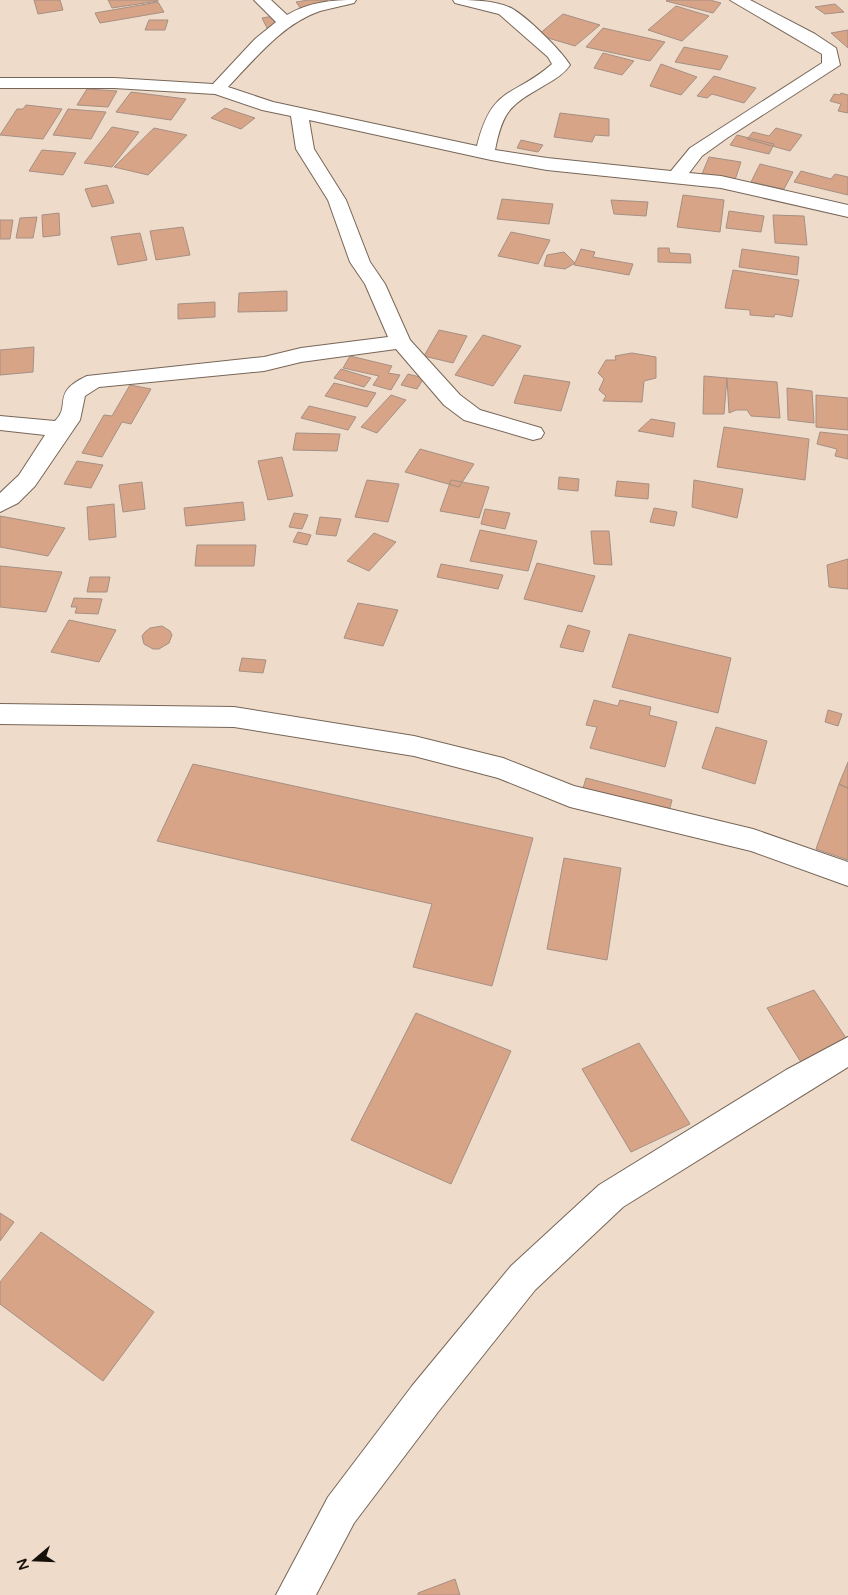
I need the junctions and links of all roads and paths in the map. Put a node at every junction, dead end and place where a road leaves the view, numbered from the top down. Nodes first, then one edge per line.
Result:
1 (262, 0) edge
2 (348, 0) edge
3 (461, 0) edge
4 (738, 0) edge
5 (286, 23) junction
6 (0, 83) edge
7 (218, 89) junction
8 (299, 112) junction
9 (485, 153) junction
10 (677, 176) junction
11 (848, 211) edge
12 (401, 342) junction
13 (0, 423) edge
14 (60, 428) junction
15 (533, 433) dead end
16 (0, 504) edge
17 (0, 714) edge
18 (848, 874) edge
19 (848, 1051) edge
20 (295, 1595) edge

1 - 5 street
2 - 5 street
3 - 9 street
4 - 10 street
5 - 7 street
6 - 7 street
7 - 8 street
8 - 9 street
8 - 12 street
9 - 10 street
10 - 11 street
12 - 14 street
12 - 15 street
13 - 14 street
14 - 16 street
17 - 18 street
19 - 20 street

